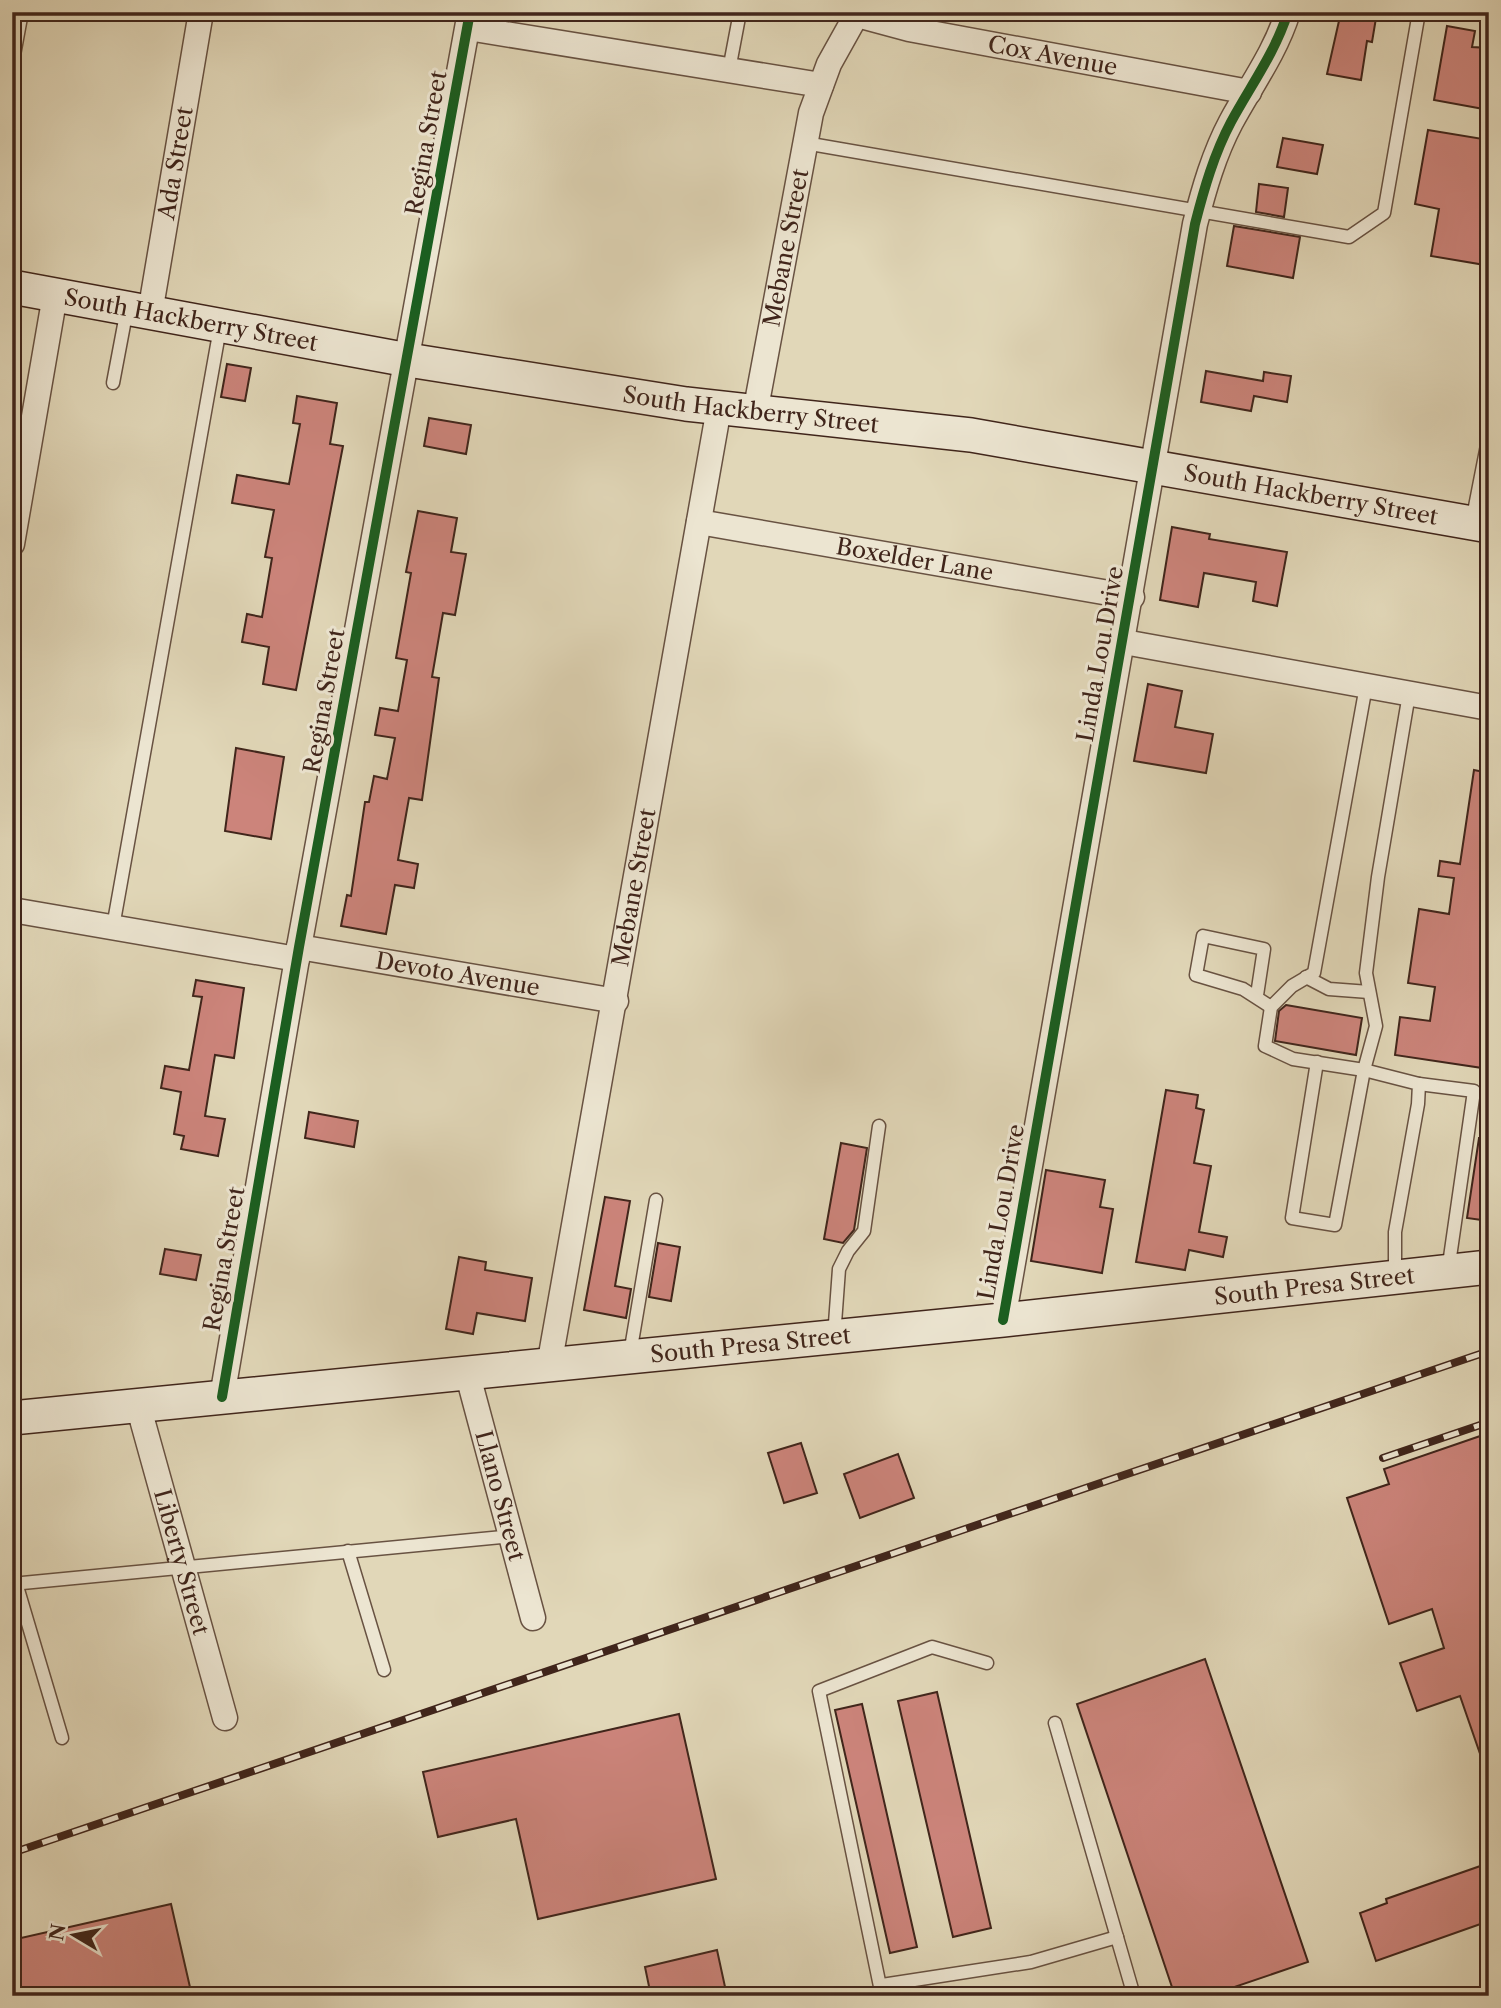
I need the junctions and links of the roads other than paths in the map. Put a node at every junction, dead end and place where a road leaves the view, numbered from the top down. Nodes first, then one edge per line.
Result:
1 (22, 12) edge
2 (201, 12) edge
3 (740, 12) edge
4 (1288, 12) edge
5 (1419, 12) edge
6 (858, 13) edge
7 (469, 20) edge
8 (12, 66) edge
9 (729, 70) junction
10 (821, 85) junction
11 (1249, 92) junction
12 (805, 143) junction
13 (1199, 211) junction
14 (12, 287) edge
15 (55, 295) junction
16 (139, 311) junction
17 (221, 326) junction
18 (408, 360) junction
19 (113, 383) dead end
20 (719, 408) junction
21 (755, 413) junction
22 (1489, 435) edge
23 (1153, 466) junction
24 (699, 522) junction
25 (1480, 524) edge
26 (12, 544) edge
27 (1132, 597) junction
28 (1124, 642) junction
29 (1366, 686) junction
30 (1409, 694) junction
31 (1489, 708) edge
32 (12, 910) edge
33 (113, 927) junction
34 (298, 953) junction
35 (1306, 977) junction
36 (1369, 992) junction
37 (1257, 995) junction
38 (616, 1001) junction
39 (1271, 1007) junction
40 (1317, 1062) junction
41 (1364, 1070) junction
42 (1419, 1084) junction
43 (879, 1126) dead end
44 (656, 1200) dead end
45 (12, 1247) edge
46 (1489, 1267) edge
47 (1447, 1273) junction
48 (12, 1274) edge
49 (1395, 1279) junction
50 (1003, 1320) junction
51 (834, 1337) junction
52 (629, 1358) junction
53 (549, 1366) junction
54 (467, 1372) junction
55 (222, 1397) junction
56 (138, 1405) junction
57 (12, 1418) edge
58 (512, 1536) junction
59 (348, 1551) junction
60 (183, 1566) junction
61 (14, 1583) edge
62 (533, 1618) dead end
63 (987, 1663) dead end
64 (384, 1670) dead end
65 (225, 1718) dead end
66 (1055, 1723) dead end
67 (62, 1738) dead end
68 (1117, 1937) junction
69 (882, 1990) edge
70 (1134, 1996) edge

1 - 8 lane
2 - 16 street, Ada Street
3 - 9 lane
4 - 11 street, Linda Lou Drive
5 - 13 lane
6 - 10 street, Mebane Street
6 - 11 street, Cox Avenue
7 - 9 street
7 - 18 street, Regina Street
9 - 10 street
10 - 12 street, Mebane Street
11 - 13 street, Linda Lou Drive
12 - 13 lane
12 - 21 street, Mebane Street
13 - 23 street, Linda Lou Drive
14 - 15 main road, South Hackberry Street
15 - 16 main road, South Hackberry Street
15 - 26 street
16 - 17 main road, South Hackberry Street
16 - 19 lane
17 - 18 main road, South Hackberry Street
17 - 33 lane
18 - 20 main road, South Hackberry Street
18 - 34 street, Regina Street
20 - 21 main road, South Hackberry Street
20 - 24 street, Mebane Street
21 - 23 main road, South Hackberry Street
22 - 25 lane
23 - 25 main road, South Hackberry Street
23 - 27 street, Linda Lou Drive
24 - 27 street, Boxelder Lane
24 - 38 street, Mebane Street
27 - 28 street, Linda Lou Drive
28 - 29 street
28 - 50 street, Linda Lou Drive
29 - 30 street
29 - 35 lane
30 - 31 street
30 - 36 lane
32 - 33 street, Devoto Avenue
33 - 34 street, Devoto Avenue
34 - 38 street, Devoto Avenue
34 - 55 street, Regina Street
35 - 36 lane
35 - 39 lane
36 - 41 lane
37 - 37 lane
37 - 39 lane
38 - 53 street, Mebane Street
39 - 40 lane
40 - 41 lane
40 - 41 lane
41 - 42 lane
42 - 47 lane
42 - 49 lane
43 - 51 lane
44 - 52 lane
45 - 48 lane
46 - 47 main road, South Presa Street
47 - 49 main road, South Presa Street
49 - 50 main road, South Presa Street
50 - 51 main road, South Presa Street
51 - 52 main road, South Presa Street
52 - 53 main road, South Presa Street
53 - 54 main road, South Presa Street
54 - 55 main road, South Presa Street
54 - 58 street, Llano Street
55 - 56 main road, South Presa Street
56 - 57 main road, South Presa Street
56 - 60 street, Liberty Street
58 - 59 lane
58 - 62 street, Llano Street
59 - 60 lane
59 - 64 lane
60 - 61 lane
60 - 65 street, Liberty Street
61 - 67 lane
63 - 69 lane
66 - 68 lane
68 - 69 lane
68 - 70 lane

